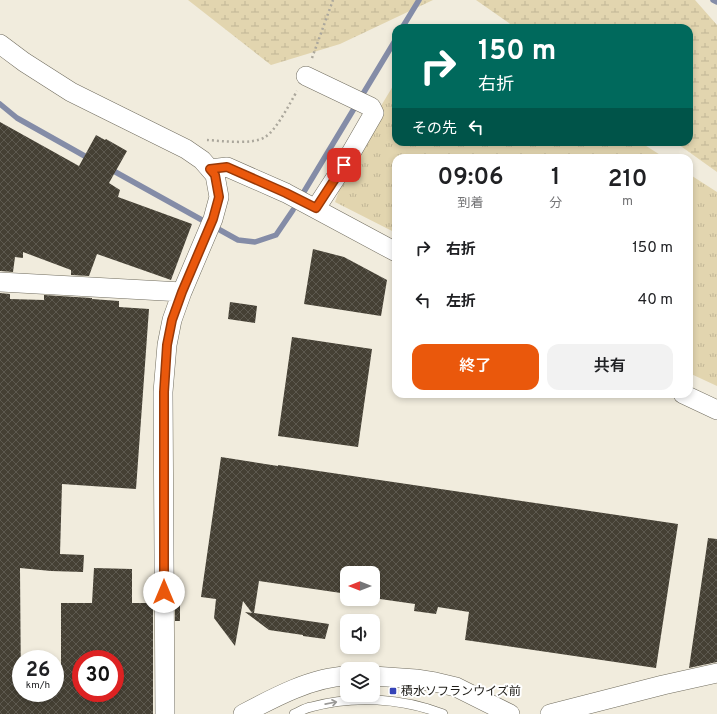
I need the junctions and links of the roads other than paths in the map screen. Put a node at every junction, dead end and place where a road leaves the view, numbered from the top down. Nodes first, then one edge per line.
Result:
1 (0, 44) edge
2 (306, 76) road end
3 (210, 169) junction
4 (316, 208) junction
5 (392, 250) edge
6 (0, 282) edge
7 (182, 292) junction
8 (692, 398) edge
9 (717, 410) edge
10 (717, 673) edge
11 (380, 676) edge
12 (340, 677) edge
13 (165, 714) edge
14 (242, 714) edge
15 (294, 714) edge
16 (443, 714) edge
17 (510, 714) edge
18 (550, 714) edge

1 - 3 street
2 - 4 street
3 - 4 street
3 - 7 street
4 - 5 street
6 - 7 street
7 - 13 street
8 - 9 street
10 - 18 street
11 - 17 street
12 - 14 street
15 -> 16 lane

